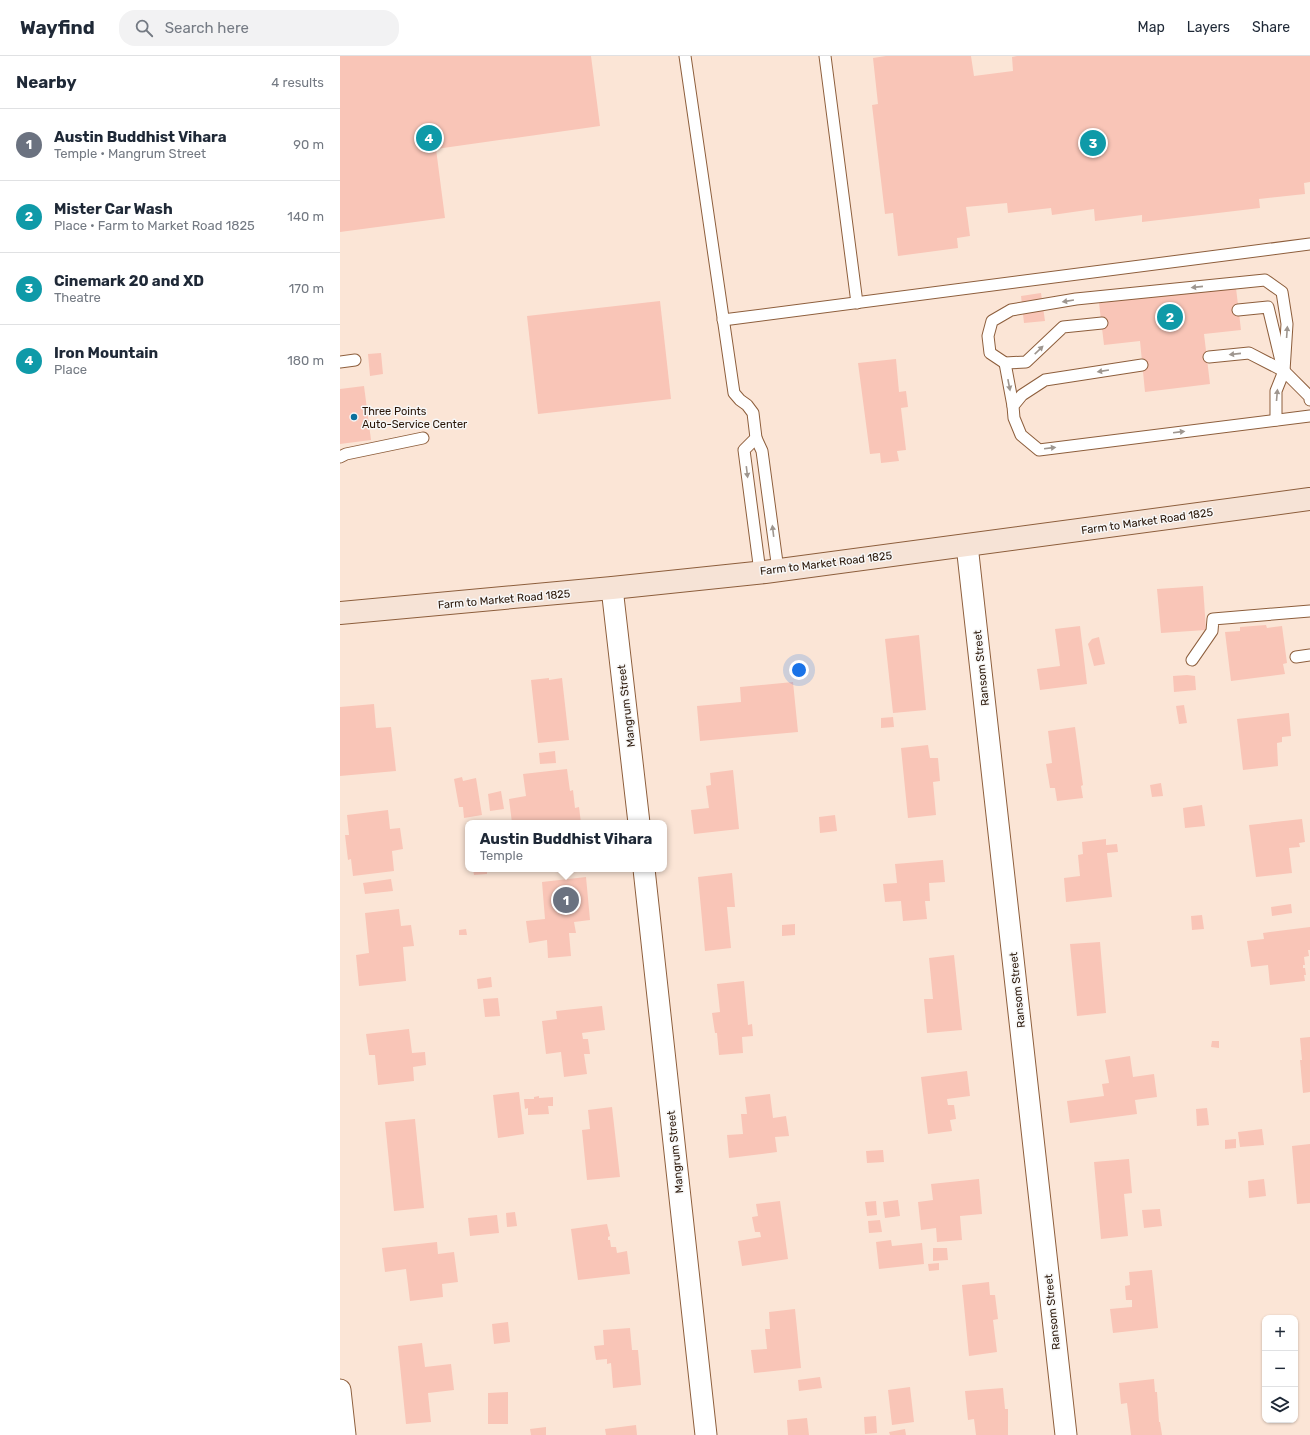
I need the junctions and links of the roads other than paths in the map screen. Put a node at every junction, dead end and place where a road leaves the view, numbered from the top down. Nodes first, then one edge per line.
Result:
1 (685, 56) edge
2 (825, 56) edge
3 (1310, 244) edge
4 (857, 303) junction
5 (1238, 310) dead end
6 (723, 320) junction
7 (1102, 323) dead end
8 (1209, 357) dead end
9 (355, 360) dead end
10 (340, 362) edge
11 (1005, 363) junction
12 (1142, 364) dead end
13 (1284, 371) junction
14 (1310, 397) edge
15 (1310, 400) edge
16 (1013, 406) junction
17 (1310, 416) edge
18 (1276, 420) junction
19 (423, 438) dead end
20 (756, 438) junction
21 (340, 457) edge
22 (1310, 499) edge
23 (968, 545) junction
24 (769, 571) junction
25 (612, 588) junction
26 (1310, 611) edge
27 (340, 613) edge
28 (1310, 655) edge
29 (1296, 657) dead end
30 (1192, 660) dead end
31 (639, 820) edge
32 (644, 872) edge
33 (340, 1390) edge
34 (345, 1435) edge
35 (706, 1435) edge
36 (1066, 1435) edge

1 - 6 lane
2 - 4 lane
3 - 4 lane
4 - 6 lane
5 - 13 lane
6 - 20 lane
11 -> 7 lane
13 -> 8 lane
9 - 10 lane
13 -> 11 lane
11 -> 16 lane
12 -> 16 lane
13 - 14 lane
18 -> 13 lane
14 - 15 lane
16 -> 18 lane
17 - 18 lane
19 - 21 lane
24 -> 20 lane
20 -> 24 lane
22 - 23 main road, Farm to Market Road 1825
23 - 24 main road, Farm to Market Road 1825
23 - 36 street, Ransom Street
24 - 25 main road, Farm to Market Road 1825
25 - 27 main road, Farm to Market Road 1825
25 - 31 street, Mangrum Street
26 - 30 lane
28 - 29 lane
32 - 35 street, Mangrum Street
33 - 34 street

